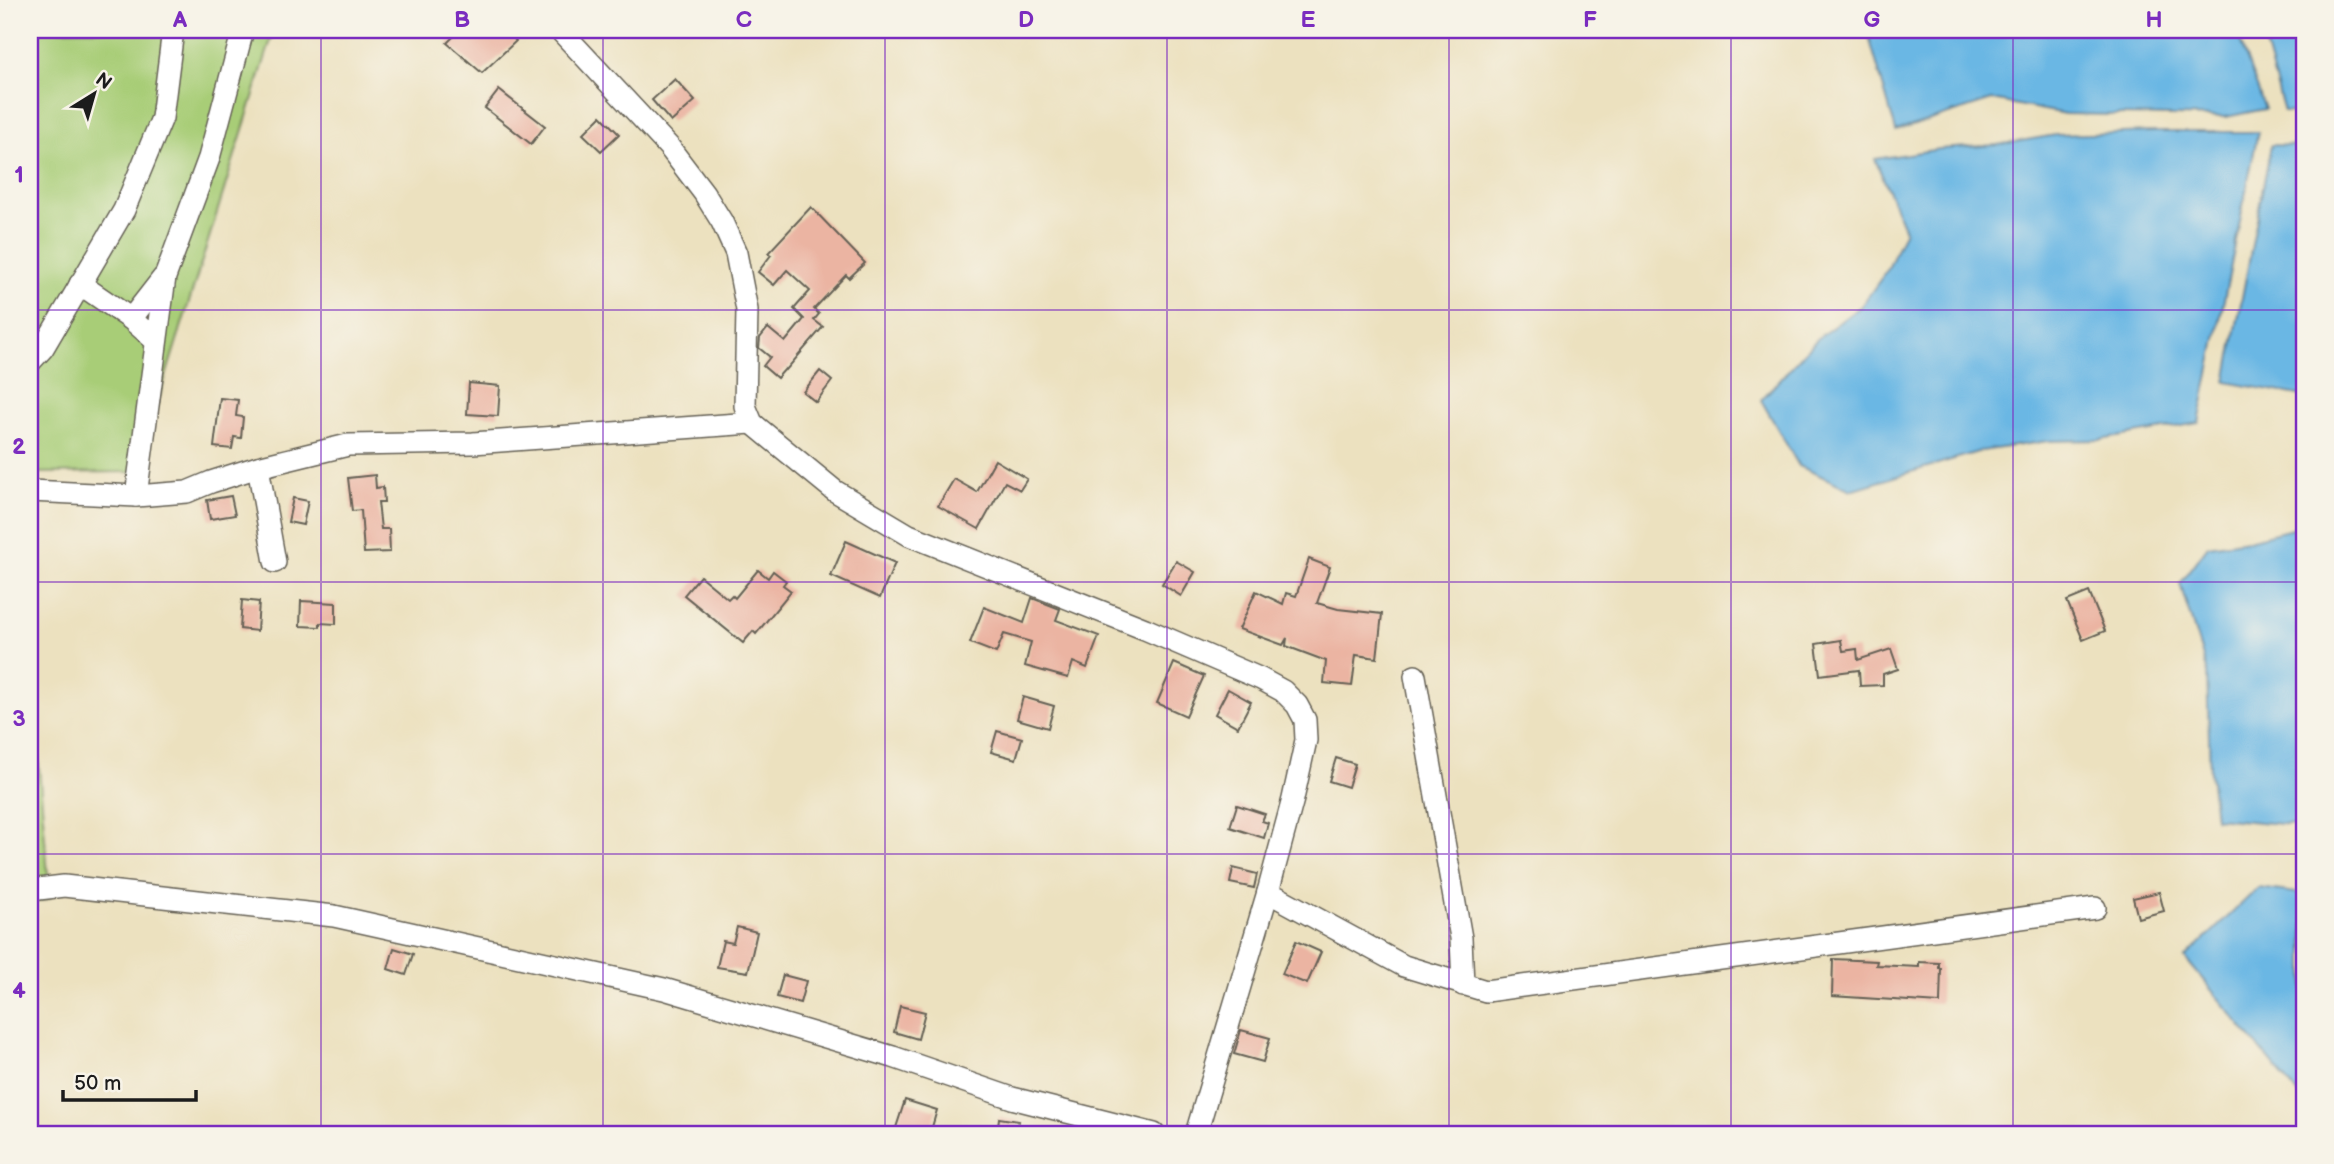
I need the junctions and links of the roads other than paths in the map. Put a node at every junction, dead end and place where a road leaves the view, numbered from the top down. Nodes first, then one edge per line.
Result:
1 (173, 30) edge
2 (243, 30) edge
3 (560, 30) edge
4 (165, 276) junction
5 (80, 284) junction
6 (131, 319) junction
7 (156, 341) junction
8 (30, 362) edge
9 (752, 423) junction
10 (258, 467) junction
11 (30, 491) edge
12 (136, 496) junction
13 (275, 562) dead end
14 (1415, 676) dead end
15 (30, 890) edge
16 (1268, 892) junction
17 (2095, 908) dead end
18 (1463, 985) junction
19 (1154, 1134) edge
20 (1196, 1134) edge

1 - 5 street
2 - 4 street
3 - 9 street
4 - 6 street
4 - 7 street
5 - 6 street
5 - 8 street
6 - 7 street
7 - 12 street
9 - 10 street
9 - 16 street
10 - 12 street
10 - 13 street
11 - 12 street
14 - 18 street
15 - 19 street
16 - 18 street
16 - 20 street
17 - 18 street

